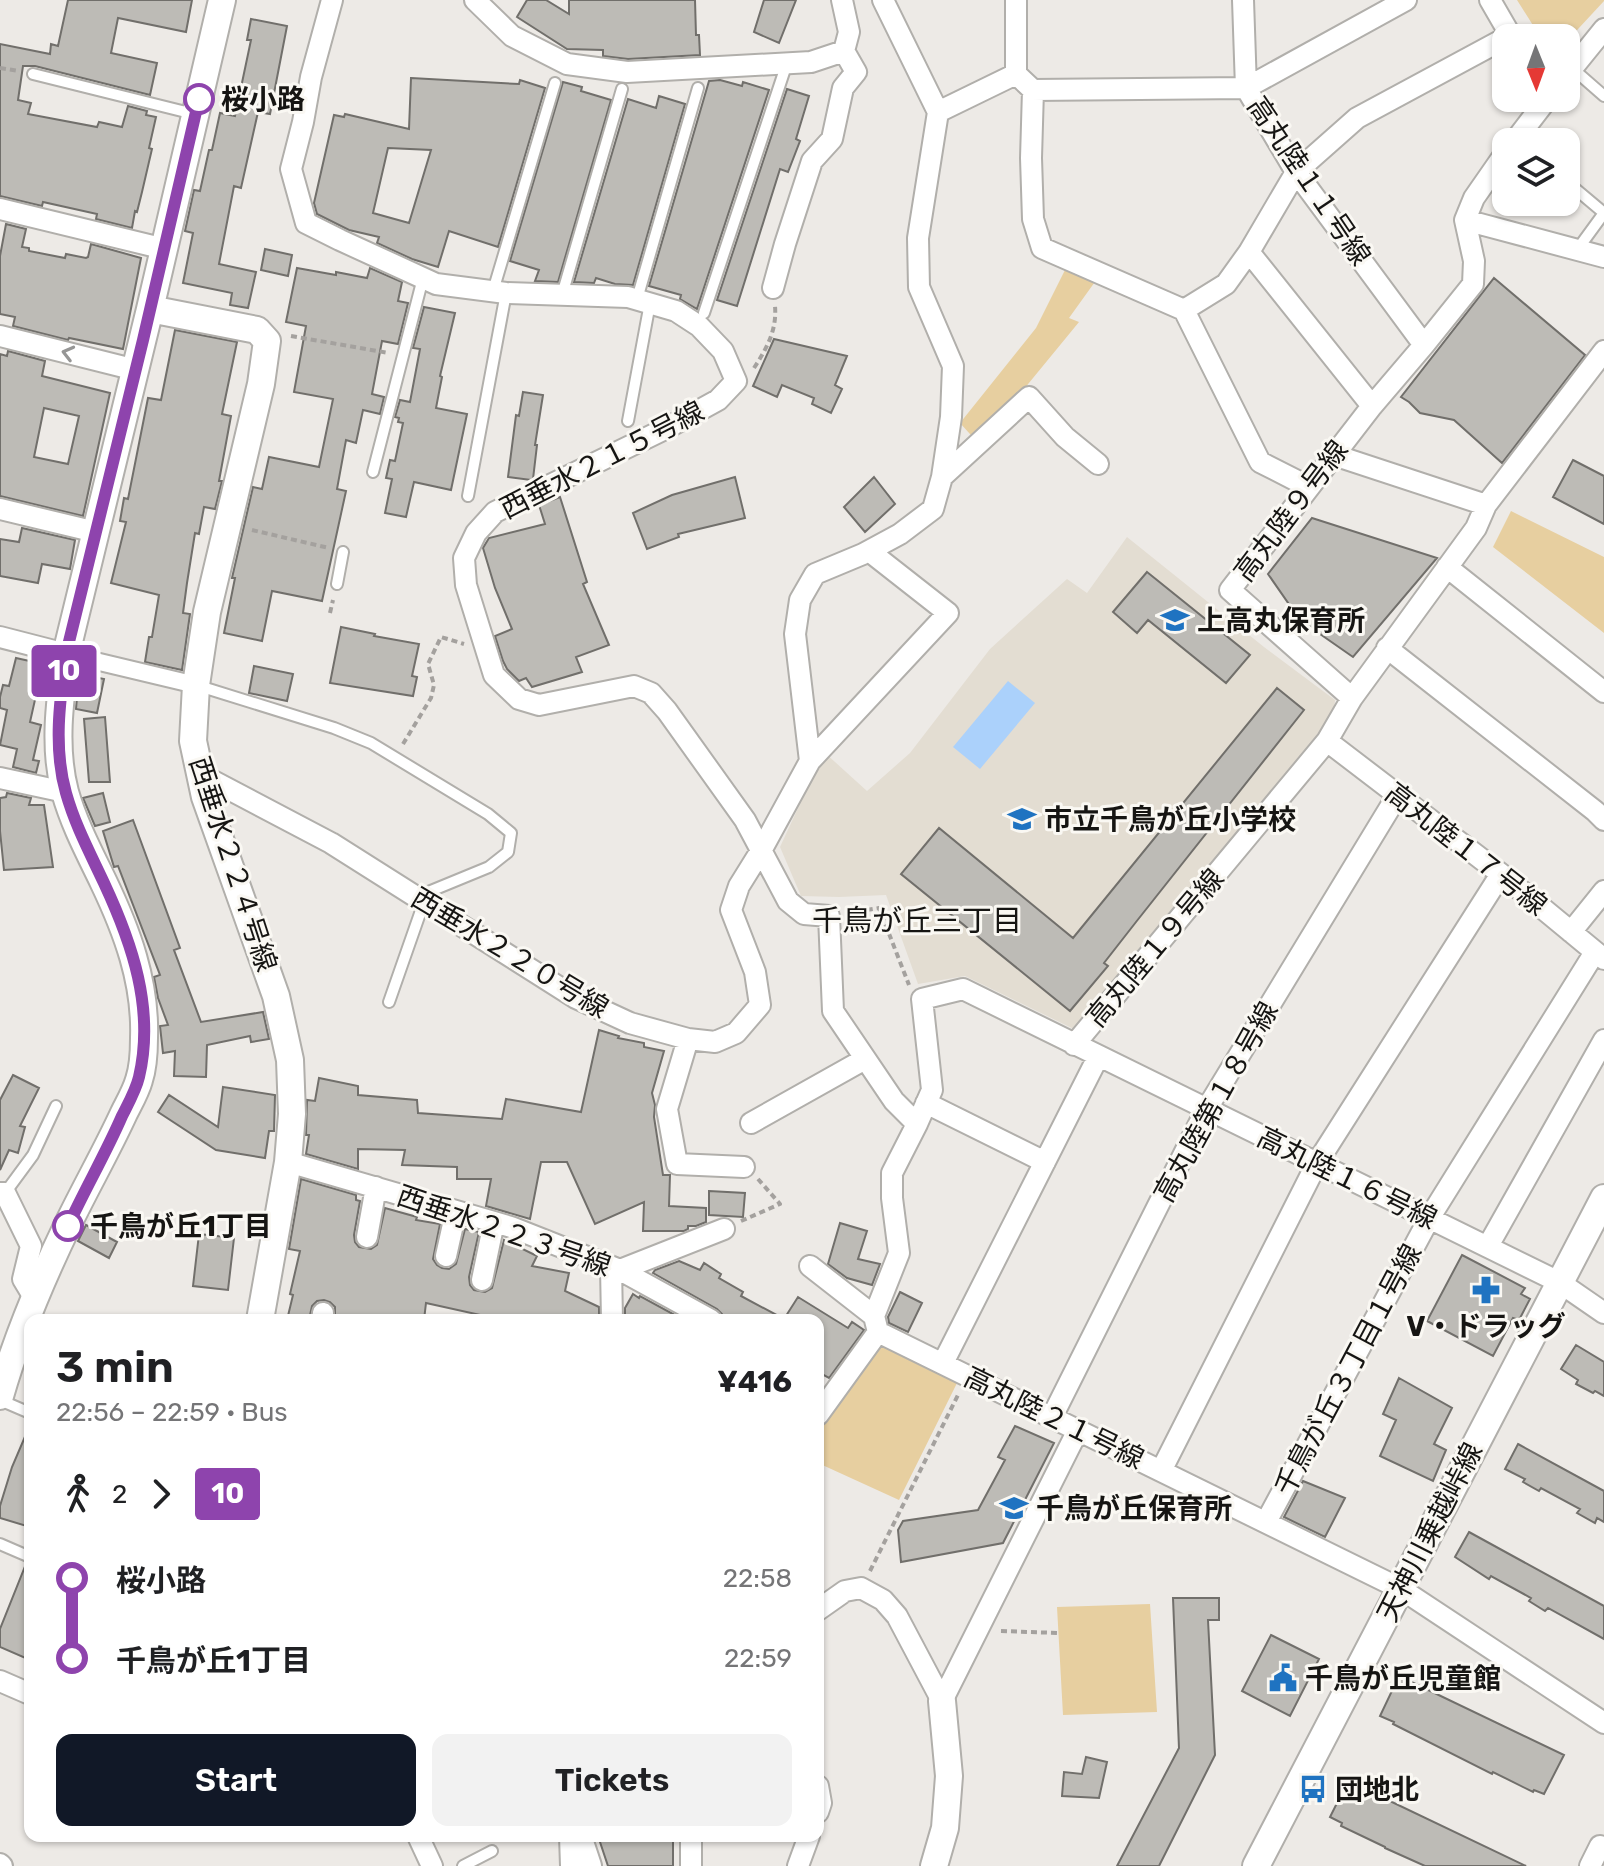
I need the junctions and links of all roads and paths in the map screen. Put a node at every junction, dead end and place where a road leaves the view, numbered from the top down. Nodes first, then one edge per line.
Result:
1 (222, 0) edge
2 (332, 0) edge
3 (475, 0) edge
4 (842, 0) edge
5 (883, 0) edge
6 (1016, 0) edge
7 (1243, 0) edge
8 (1406, 0) edge
9 (1490, 0) edge
10 (1505, 24) edge
11 (1604, 29) edge
12 (1492, 47) edge
13 (844, 51) junction
14 (1580, 58) edge
15 (787, 63) junction
16 (33, 74) dead end
17 (1016, 74) junction
18 (1580, 80) edge
19 (555, 83) dead end
20 (698, 88) dead end
21 (1246, 88) junction
22 (622, 89) dead end
23 (1033, 90) junction
24 (1604, 96) edge
25 (938, 112) junction
26 (1538, 112) edge
27 (196, 114) junction
28 (1526, 128) edge
29 (1296, 172) junction
30 (1492, 174) edge
31 (1580, 193) edge
32 (0, 209) edge
33 (1465, 220) junction
34 (165, 249) junction
35 (1577, 250) junction
36 (1249, 252) junction
37 (1604, 257) edge
38 (423, 278) junction
39 (773, 288) joint
40 (500, 292) junction
41 (562, 295) junction
42 (644, 301) junction
43 (150, 309) junction
44 (1184, 310) junction
45 (704, 313) dead end
46 (257, 330) junction
47 (0, 336) edge
48 (1424, 345) junction
49 (1604, 351) edge
50 (403, 355) junction
51 (136, 370) junction
52 (736, 381) junction
53 (1372, 406) junction
54 (628, 421) dead end
55 (1334, 455) junction
56 (1098, 464) dead end
57 (373, 472) dead end
58 (942, 477) junction
59 (1309, 487) junction
60 (468, 496) dead end
61 (1486, 505) junction
62 (0, 509) edge
63 (228, 525) junction
64 (96, 532) junction
65 (869, 551) junction
66 (343, 552) joint
67 (1447, 567) junction
68 (337, 584) dead end
69 (0, 637) edge
70 (1387, 648) junction
71 (486, 650) junction
72 (66, 654) junction
73 (196, 685) junction
74 (1604, 692) edge
75 (1352, 698) junction
76 (1327, 741) junction
77 (395, 757) junction
78 (810, 761) junction
79 (200, 774) junction
80 (0, 778) edge
81 (65, 792) junction
82 (1397, 796) junction
83 (1604, 820) edge
84 (762, 849) junction
85 (1501, 874) junction
86 (1604, 891) edge
87 (420, 899) junction
88 (829, 916) junction
89 (1571, 932) junction
90 (1600, 955) edge
91 (922, 999) junction
92 (389, 1002) dead end
93 (688, 1039) junction
94 (1604, 1040) edge
95 (1074, 1045) junction
96 (1098, 1057) junction
97 (865, 1059) junction
98 (926, 1103) junction
99 (56, 1106) dead end
100 (1206, 1110) junction
101 (751, 1123) dead end
102 (917, 1124) junction
103 (288, 1162) junction
104 (1045, 1162) junction
105 (1317, 1163) junction
106 (744, 1167) dead end
107 (765, 1185) dead end
108 (376, 1187) junction
109 (3, 1193) edge
110 (1604, 1198) edge
111 (456, 1211) junction
112 (763, 1211) dead end
113 (1430, 1217) junction
114 (494, 1222) junction
115 (724, 1229) dead end
116 (367, 1237) dead end
117 (1488, 1246) junction
118 (446, 1256) dead end
119 (810, 1266) dead end
120 (616, 1268) junction
121 (482, 1280) dead end
122 (1559, 1282) junction
123 (35, 1299) junction
124 (1604, 1313) edge
125 (29, 1314) edge
126 (261, 1314) edge
127 (612, 1314) edge
128 (700, 1314) edge
129 (876, 1324) junction
130 (24, 1325) edge
131 (943, 1363) junction
132 (968, 1376) junction
133 (827, 1386) edge
134 (0, 1394) edge
135 (24, 1409) edge
136 (1052, 1417) junction
137 (1078, 1430) junction
138 (1161, 1471) junction
139 (1266, 1522) junction
140 (0, 1544) edge
141 (24, 1554) edge
142 (861, 1588) junction
143 (1401, 1589) junction
144 (824, 1606) edge
145 (977, 1631) junction
146 (1058, 1633) dead end
147 (0, 1681) edge
148 (24, 1691) edge
149 (942, 1701) junction
150 (1604, 1723) edge
151 (421, 1842) edge
152 (570, 1842) edge
153 (580, 1842) edge
154 (691, 1842) edge
155 (807, 1842) edge
156 (1603, 1844) edge
157 (492, 1851) dead end
158 (432, 1866) edge
159 (463, 1866) edge
160 (571, 1866) edge
161 (588, 1866) edge
162 (691, 1866) edge
163 (798, 1866) edge
164 (934, 1866) edge
165 (1256, 1866) edge
166 (1590, 1866) edge

1 - 27 street
2 - 38 street
3 - 15 street
4 - 13 street
5 - 25 street
6 - 17 street
7 - 21 street, 高丸陸１１号線
8 - 21 street
9 - 10 street
11 - 14 street
12 - 29 street
13 - 15 street
13 - 39 street
15 - 45 lane
16 - 27 lane
17 - 23 street
17 - 25 street
18 - 24 lane
19 - 40 lane
20 - 42 lane
21 - 23 street
21 - 29 street, 高丸陸１１号線
22 - 41 lane
23 - 44 street
25 - 58 street
26 - 28 street
27 - 34 street
29 - 36 street
29 - 48 street, 高丸陸１１号線
30 - 33 street
31 - 35 lane
32 - 34 street
33 - 35 street
33 - 48 street, 高丸陸９号線
34 - 43 street
35 - 37 street
36 - 44 street
36 - 53 street
38 - 40 street
38 - 50 lane
39 - 52 path
40 - 41 street
40 - 60 lane
41 - 42 street
42 - 52 street
42 - 54 lane
43 - 46 street
43 - 51 street
44 - 59 street
46 - 50 path
46 - 63 street, 西垂水２２４号線
51 -> 47 street
48 - 53 street, 高丸陸９号線
49 - 61 street
50 - 57 lane
51 - 64 street
52 - 71 street, 西垂水２１５号線
53 - 55 street, 高丸陸９号線
55 - 59 street, 高丸陸９号線
55 - 61 street
56 - 58 street
58 - 65 street
59 - 75 street, 高丸陸９号線
61 - 67 street
62 - 64 street
63 - 66 path
63 - 73 street, 西垂水２２４号線
64 - 72 street
65 - 78 street
65 - 78 street
66 - 68 lane
67 - 70 street
67 - 74 street
69 - 72 street
70 - 75 street
70 - 83 street
71 - 77 path
71 - 84 street, 西垂水２１５号線
72 - 73 street
72 - 81 street
73 - 77 lane
73 - 79 street, 西垂水２２４号線
75 - 76 street, 高丸陸１９号線
76 - 82 street, 高丸陸１７号線
76 - 95 street, 高丸陸１９号線
77 - 87 lane
78 - 84 street
79 - 87 street, 西垂水２２０号線
79 - 103 street, 西垂水２２４号線
80 - 81 street
81 - 123 street
82 - 85 street, 高丸陸１７号線
82 - 100 street, 高丸陸第１８号線
84 - 88 street, 西垂水２１５号線
84 - 93 street, 西垂水２２０号線
85 - 89 street, 高丸陸１７号線
85 - 105 street
86 - 89 street
87 - 92 lane
87 - 93 street, 西垂水２２０号線
88 - 91 path
88 - 97 street
89 - 90 street, 高丸陸１７号線
90 - 113 street, 千鳥が丘３丁目１号線
91 - 95 street, 高丸陸１６号線
91 - 98 street
93 - 106 street
94 - 117 street
95 - 96 street, 高丸陸１６号線
96 - 100 street, 高丸陸１６号線
96 - 104 street
97 - 101 street
97 - 102 street
98 - 102 street
98 - 104 street
99 - 109 lane
100 - 105 street, 高丸陸１６号線
100 - 136 street, 高丸陸第１８号線
102 - 129 street
103 - 108 street, 西垂水２２３号線
103 - 126 street, 西垂水２２４号線
104 - 131 street
105 - 113 street, 高丸陸１６号線
105 - 138 street
107 - 112 path
108 - 111 street, 西垂水２２３号線
108 - 116 street
109 - 123 street
110 - 122 street, 天神川乗越峠線
111 - 114 street, 西垂水２２３号線
111 - 118 street
113 - 117 street, 高丸陸１６号線
113 - 139 street, 千鳥が丘３丁目１号線
114 - 120 street, 西垂水２２３号線
114 - 121 street
115 - 120 street
117 - 122 street, 高丸陸１６号線
119 - 129 street, 高丸陸２１号線
120 - 127 street
120 - 128 street, 西垂水２２３号線
122 - 124 street, 高丸陸１６号線
122 - 143 street, 天神川乗越峠線
123 - 125 street
129 - 131 street, 高丸陸２１号線
129 - 133 street
130 - 134 street
131 - 132 street, 高丸陸２１号線
132 - 136 street, 高丸陸２１号線
132 - 142 path
134 - 135 lane
136 - 137 street, 高丸陸２１号線
137 - 138 street, 高丸陸２１号線
137 - 145 street
138 - 139 street, 高丸陸２１号線
139 - 143 street, 高丸陸２１号線
140 - 141 lane
142 - 144 street
142 - 149 street
143 - 150 street, 高丸陸２１号線
143 - 165 street, 天神川乗越峠線
145 - 146 path
145 - 149 street
147 - 148 street
149 - 164 street
151 - 158 street
152 - 160 street
153 - 161 street
154 - 162 street
155 - 163 street
156 - 166 street
157 - 159 lane

